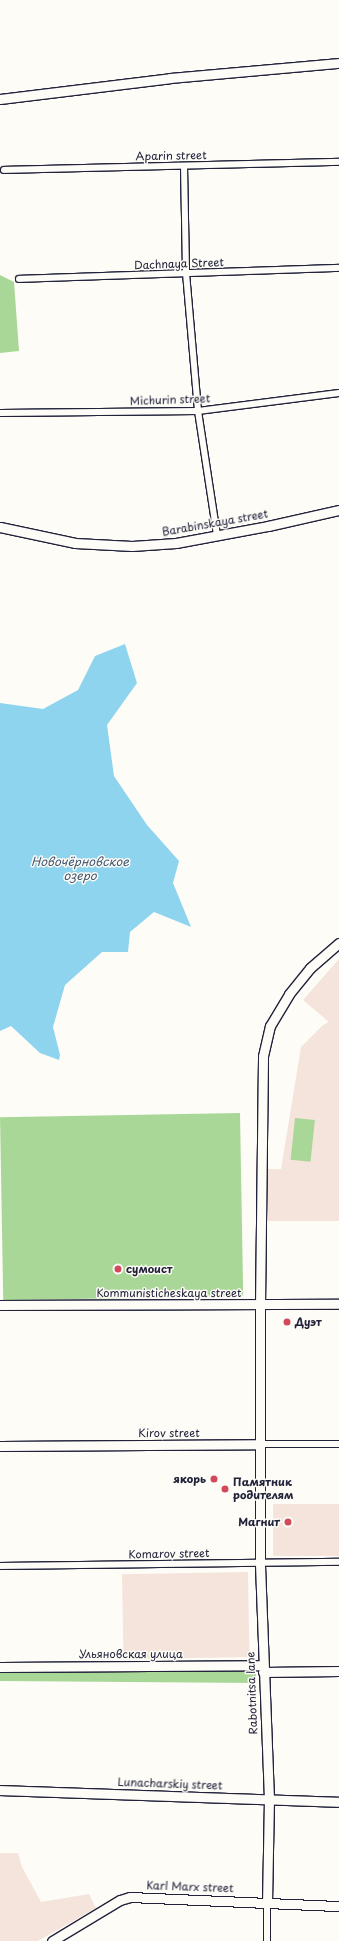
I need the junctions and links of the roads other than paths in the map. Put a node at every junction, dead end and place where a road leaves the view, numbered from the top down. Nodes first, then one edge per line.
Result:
1 (339, 63) edge
2 (0, 99) edge
3 (339, 162) edge
4 (184, 166) junction
5 (4, 170) dead end
6 (339, 268) edge
7 (186, 273) junction
8 (19, 279) dead end
9 (339, 392) edge
10 (198, 411) junction
11 (0, 413) edge
12 (339, 510) edge
13 (0, 527) edge
14 (217, 535) junction
15 (339, 943) edge
16 (339, 1304) edge
17 (0, 1305) edge
18 (260, 1305) junction
19 (260, 1444) junction
20 (339, 1444) edge
21 (0, 1446) edge
22 (339, 1562) edge
23 (260, 1563) junction
24 (0, 1566) edge
25 (0, 1666) edge
26 (263, 1669) junction
27 (339, 1671) edge
28 (0, 1790) edge
29 (269, 1799) junction
30 (339, 1802) edge
31 (267, 1903) junction
32 (339, 1906) edge
33 (52, 1941) edge
34 (267, 1941) edge

1 - 2 main road
3 - 4 street, Aparin street
4 - 5 street, Aparin street
4 - 7 street
6 - 7 street, Dachnaya Street
7 - 8 street, Dachnaya Street
7 - 10 street
9 - 10 street, Michurin street
10 - 11 street, Michurin street
10 - 14 street
12 - 14 main road, Barabinskaya street
13 - 14 main road, Barabinskaya street
15 - 18 main road, Rabotnitsa lane
16 - 18 main road, Kommunisticheskaya street
17 - 18 main road, Kommunisticheskaya street
18 - 19 main road, Rabotnitsa lane
19 - 20 street, Kirov street
19 - 21 main road, Kirov street
19 - 23 main road, Rabotnitsa lane
22 - 23 street, Komarov street
23 - 24 street, Komarov street
23 - 26 main road, Rabotnitsa lane
25 - 26 main road, Ульяновская улица
26 - 27 main road, Ульяновская улица
26 - 29 main road, Rabotnitsa lane
28 - 29 main road, Lunacharskiy street
29 - 30 main road, Lunacharskiy street
29 - 31 main road, Rabotnitsa lane
31 - 32 main road, Karl Marx street
31 - 33 main road, Karl Marx street
31 - 34 street, Rabotnitsa lane

